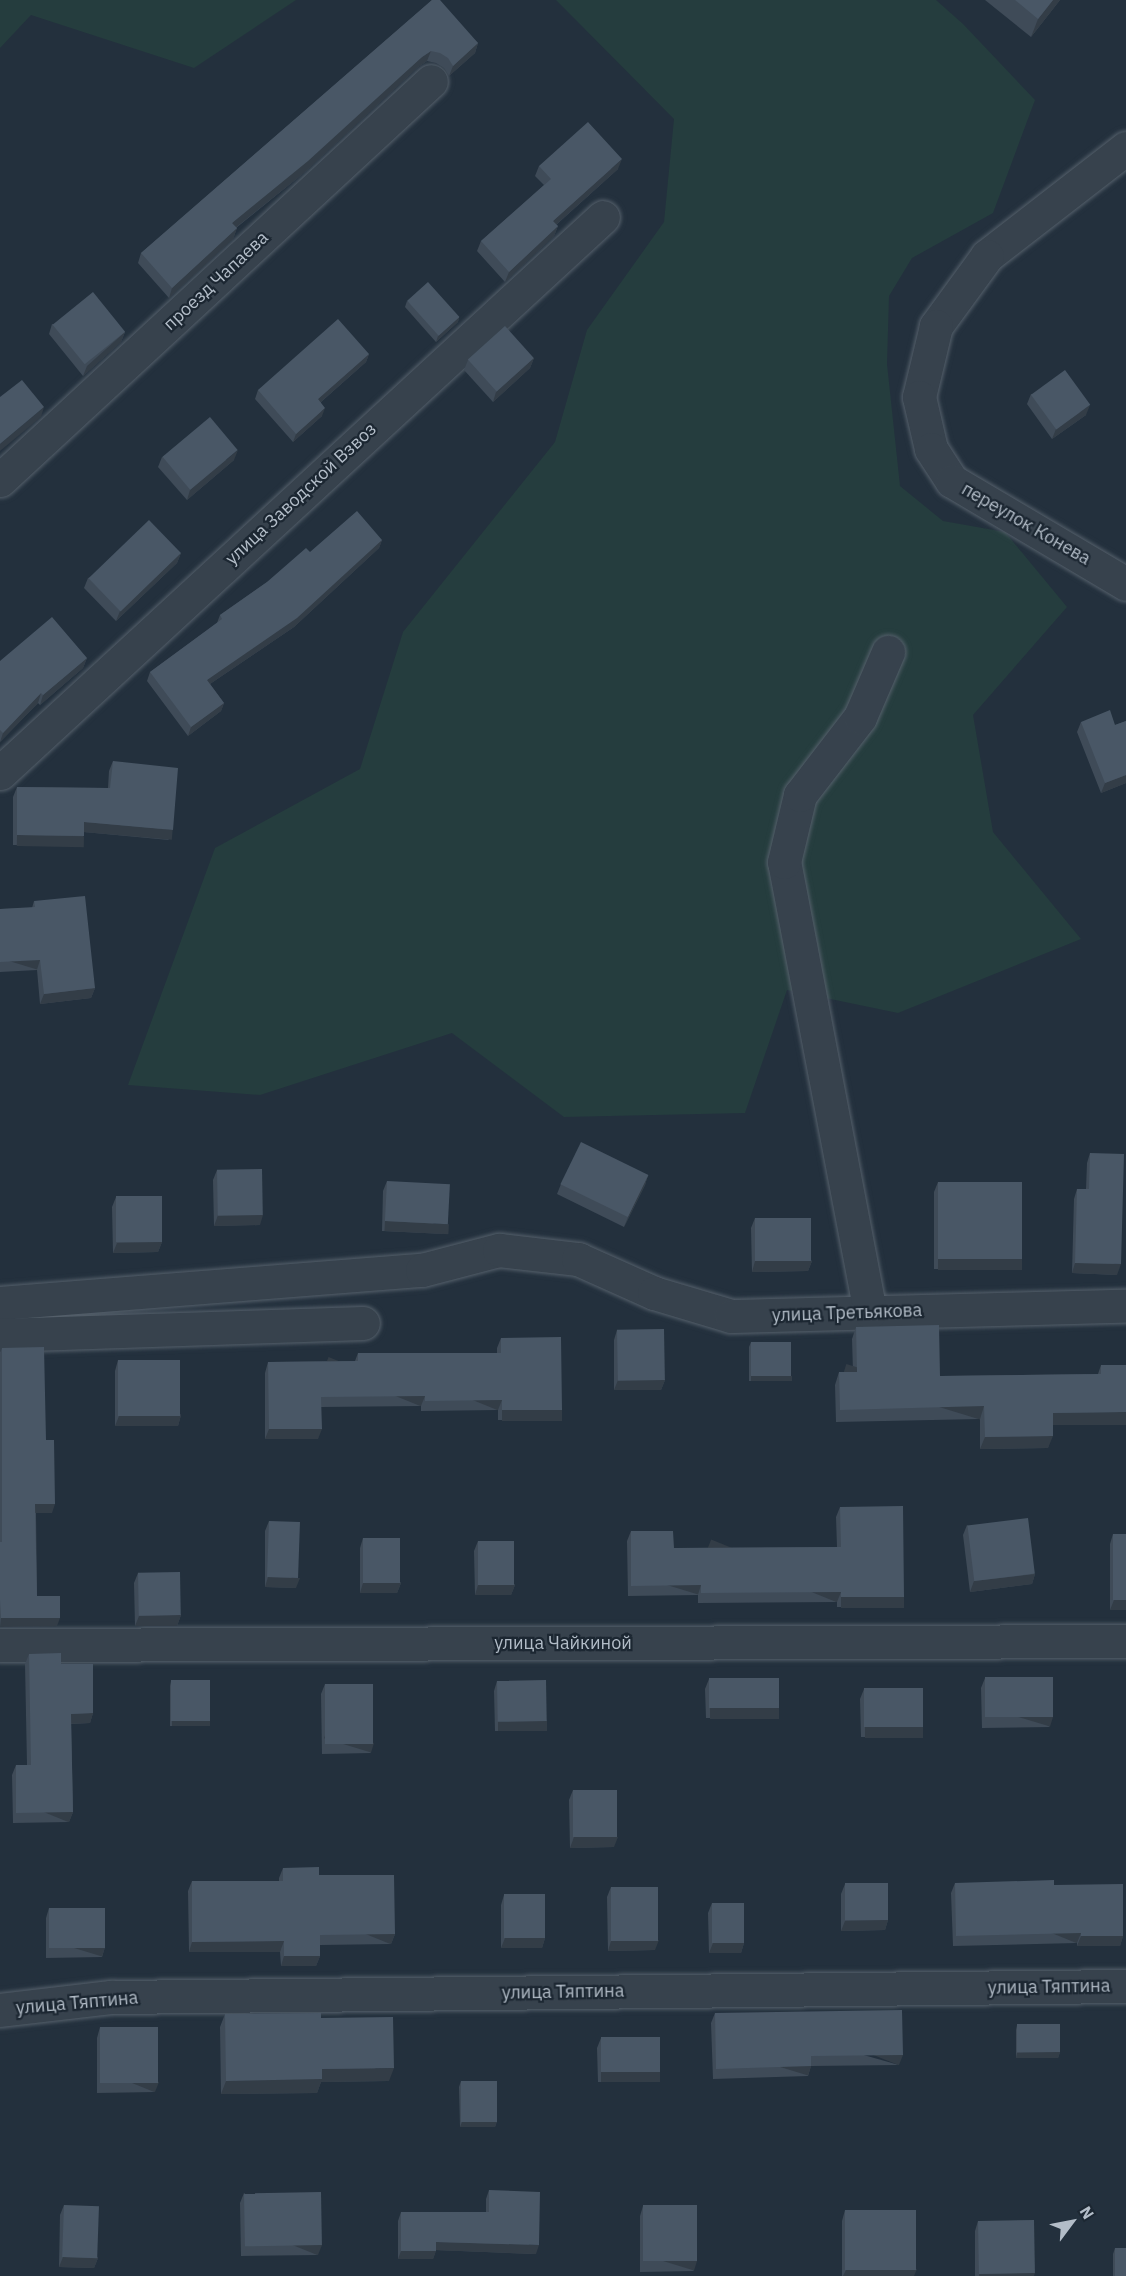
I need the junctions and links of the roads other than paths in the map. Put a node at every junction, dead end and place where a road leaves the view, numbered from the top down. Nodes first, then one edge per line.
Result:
1 (431, 81) dead end
2 (1126, 148) edge
3 (603, 217) dead end
4 (0, 480) edge
5 (1126, 584) edge
6 (888, 652) dead end
7 (0, 773) edge
8 (0, 1303) edge
9 (1126, 1306) edge
10 (870, 1312) junction
11 (363, 1323) dead end
12 (0, 1335) edge
13 (1126, 1641) edge
14 (0, 1645) edge
15 (1126, 1986) edge
16 (0, 2010) edge

1 - 4 street, проезд Чапаева
2 - 5 street, переулок Конева
3 - 7 street, улица Заводской Взвоз
6 - 10 street
8 - 10 street, улица Третьякова
9 - 10 street, улица Третьякова
11 - 12 street
13 - 14 street, улица Чайкиной
15 - 16 street, улица Тяптина

